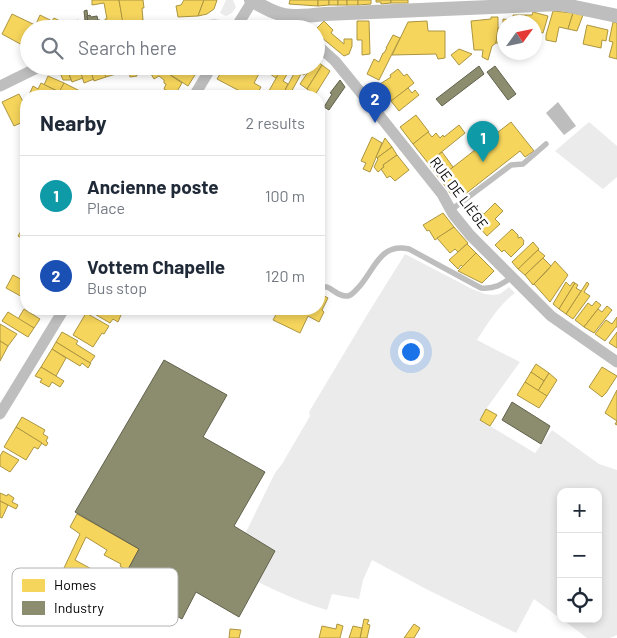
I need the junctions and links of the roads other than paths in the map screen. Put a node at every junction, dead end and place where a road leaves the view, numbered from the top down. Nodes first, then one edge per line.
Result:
1 (252, 0) edge
2 (560, 2) edge
3 (617, 16) edge
4 (240, 20) edge
5 (294, 20) edge
6 (308, 20) edge
7 (325, 52) edge
8 (23, 75) edge
9 (207, 75) edge
10 (0, 86) edge
11 (198, 90) edge
12 (546, 144) dead end
13 (451, 210) junction
14 (512, 277) junction
15 (325, 287) edge
16 (60, 315) edge
17 (617, 362) edge
18 (0, 414) edge

1 - 4 street
1 - 5 street
2 - 3 street
2 - 6 street
7 - 13 street, RUE DE LIÈGE
8 - 10 street
9 - 11 street
12 - 13 lane
13 - 14 street, RUE DE LIÈGE
14 - 15 lane
14 - 17 street, RUE DE LIÈGE
16 - 18 street

